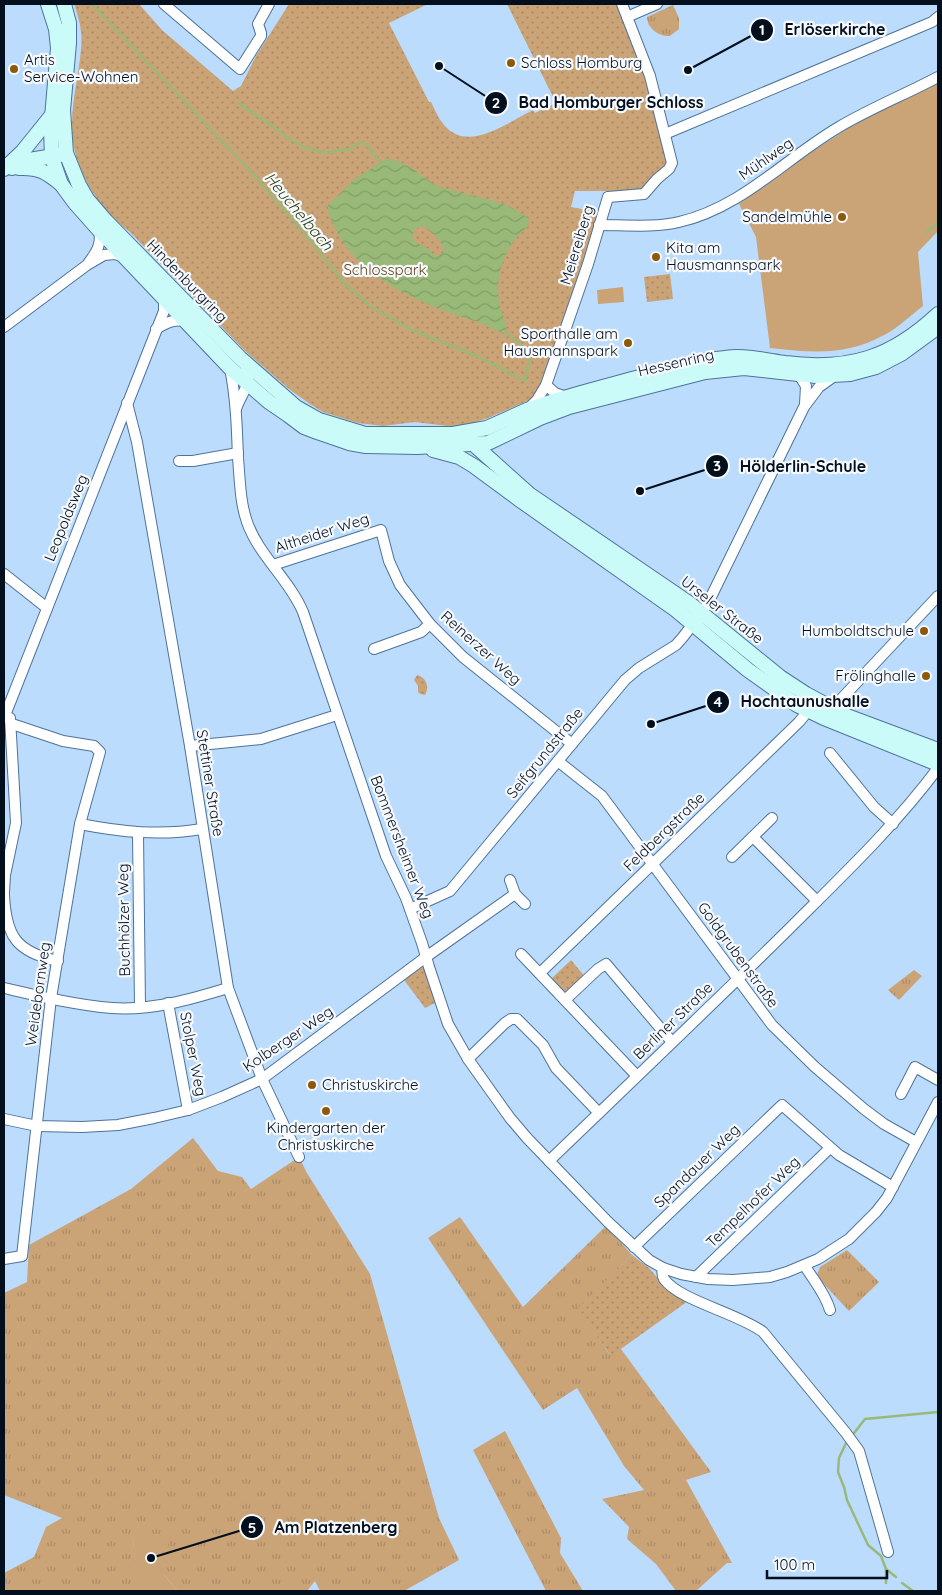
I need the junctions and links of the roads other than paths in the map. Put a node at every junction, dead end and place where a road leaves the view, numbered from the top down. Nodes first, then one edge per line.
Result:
1 (48, 4) edge
2 (64, 4) edge
3 (164, 4) edge
4 (270, 4) edge
5 (622, 4) edge
6 (657, 4) edge
7 (627, 17) junction
8 (938, 17) edge
9 (938, 77) edge
10 (52, 115) junction
11 (666, 134) junction
12 (23, 151) junction
13 (51, 153) junction
14 (66, 153) junction
15 (6, 169) edge
16 (61, 184) junction
17 (599, 225) junction
18 (99, 230) junction
19 (125, 257) junction
20 (87, 265) junction
21 (164, 298) junction
22 (938, 314) edge
23 (187, 322) junction
24 (4, 327) edge
25 (938, 328) edge
26 (156, 329) junction
27 (244, 362) junction
28 (230, 368) junction
29 (799, 375) junction
30 (833, 376) junction
31 (546, 385) junction
32 (245, 388) junction
33 (266, 390) junction
34 (566, 397) junction
35 (128, 403) junction
36 (235, 404) junction
37 (804, 407) junction
38 (527, 410) junction
39 (487, 428) junction
40 (454, 434) junction
41 (504, 437) junction
42 (474, 444) junction
43 (418, 447) junction
44 (238, 453) junction
45 (179, 461) dead end
46 (500, 469) junction
47 (501, 486) junction
48 (381, 530) joint
49 (273, 565) junction
50 (4, 574) edge
51 (938, 596) edge
52 (46, 608) junction
53 (698, 618) junction
54 (430, 624) junction
55 (374, 649) dead end
56 (808, 711) junction
57 (828, 714) junction
58 (338, 715) junction
59 (8, 721) edge
60 (572, 744) junction
61 (190, 746) junction
62 (938, 750) edge
63 (830, 753) dead end
64 (559, 762) junction
65 (938, 764) edge
66 (938, 768) edge
67 (772, 818) dead end
68 (80, 824) junction
69 (893, 824) junction
70 (202, 829) junction
71 (138, 833) junction
72 (753, 837) junction
73 (732, 857) dead end
74 (653, 863) junction
75 (510, 880) dead end
76 (4, 894) edge
77 (515, 894) junction
78 (817, 901) junction
79 (526, 904) dead end
80 (410, 909) junction
81 (521, 954) dead end
82 (426, 957) junction
83 (58, 961) junction
84 (540, 973) junction
85 (738, 980) junction
86 (4, 988) edge
87 (228, 988) junction
88 (52, 998) junction
89 (565, 1000) junction
90 (168, 1004) junction
91 (140, 1007) junction
92 (672, 1042) junction
93 (468, 1059) junction
94 (638, 1076) junction
95 (262, 1079) junction
96 (938, 1080) edge
97 (901, 1094) dead end
98 (938, 1102) edge
99 (188, 1110) junction
100 (599, 1113) junction
101 (4, 1119) edge
102 (37, 1126) junction
103 (916, 1142) junction
104 (830, 1148) junction
105 (299, 1157) dead end
106 (549, 1162) junction
107 (893, 1187) junction
108 (634, 1248) junction
109 (4, 1259) edge
110 (805, 1266) junction
111 (663, 1268) junction
112 (696, 1277) junction
113 (830, 1310) dead end
114 (888, 1552) dead end

1 - 10 street, Hindenburgring
2 - 14 street, Hindenburgring
3 - 4 street
5 - 7 street
6 - 7 street
7 - 11 street
8 - 11 street
9 - 17 street, Mühlweg
10 - 12 street
10 - 13 street, Hindenburgring
11 - 17 street, Meiereiberg
12 - 13 street
12 - 15 street
13 - 14 street
13 - 15 street
13 - 16 street, Hindenburgring
14 - 27 street, Hindenburgring
15 - 16 street
16 - 18 street, Hindenburgring
17 - 31 street, Meiereiberg
18 - 19 street, Hindenburgring
18 - 20 street
19 - 20 street
19 - 21 street, Hindenburgring
20 - 24 street
21 - 23 street, Hindenburgring
21 - 26 street, Leopoldsweg
22 - 34 street, Hessenring
23 - 26 street
23 - 28 street, Hindenburgring
25 - 30 street, Hessenring
26 - 35 street, Leopoldsweg
27 - 32 street
27 - 33 street, Hindenburgring
28 - 32 street, Hindenburgring
28 - 36 street, Bommersheimer Weg
29 - 30 street, Hessenring
29 - 37 street
29 - 41 street, Hessenring
30 - 37 street, Seifgrundstraße
31 - 34 street
31 - 38 street, Meiereiberg
32 - 33 street, Hindenburgring
32 - 36 street
33 - 40 street, Hindenburgring
33 - 43 street, Hindenburgring
34 - 38 street, Hessenring
35 - 52 street, Leopoldsweg
35 - 61 street, Stettiner Straße
36 - 44 street, Bommersheimer Weg
37 - 53 street, Seifgrundstraße
38 - 39 street, Hessenring
39 - 40 street, Hessenring
39 - 42 street
40 - 42 street, Urseler Straße
41 - 42 street, Hessenring
41 - 46 street
42 - 43 street, Hessenring
42 - 46 street, Urseler Straße
42 - 47 street, Urseler Straße
43 - 47 street, Urseler Straße
44 - 45 street
44 - 49 street, Bommersheimer Weg
46 - 53 street, Urseler Straße
47 - 53 street, Urseler Straße
48 - 49 street, Altheider Weg
48 - 54 street, Reinerzer Weg
49 - 58 street, Bommersheimer Weg
50 - 52 street
51 - 57 street
52 - 59 street, Leopoldsweg
53 - 56 street, Urseler Straße
53 - 57 street, Urseler Straße
53 - 60 street, Seifgrundstraße
54 - 55 street
54 - 60 street, Reinerzer Weg
56 - 57 street, Urseler Straße
56 - 74 street, Feldbergstraße
57 - 62 street, Urseler Straße
57 - 65 street, Urseler Straße
58 - 61 street
58 - 80 street, Bommersheimer Weg
59 - 68 street, Weidebornweg
59 - 76 street
60 - 64 street, Seifgrundstraße
61 - 70 street, Stettiner Straße
63 - 69 street
64 - 74 street, Goldgrubenstraße
64 - 80 street, Seifgrundstraße
66 - 69 street, Berliner Straße
67 - 72 street
68 - 71 street
68 - 83 street, Weidebornweg
69 - 78 street, Berliner Straße
70 - 71 street
70 - 87 street, Stettiner Straße
71 - 91 street, Buchhölzer Weg
72 - 73 street
72 - 78 street
74 - 84 street, Feldbergstraße
74 - 85 street, Goldgrubenstraße
75 - 77 street
76 - 83 street
77 - 79 street
77 - 82 street, Kolberger Weg
78 - 85 street, Berliner Straße
80 - 82 street, Bommersheimer Weg
81 - 84 street
82 - 93 street, Bommersheimer Weg
82 - 95 street, Kolberger Weg
83 - 88 street, Weidebornweg
84 - 89 street
85 - 92 street, Berliner Straße
85 - 103 street, Goldgrubenstraße
86 - 88 street
87 - 90 street
87 - 95 street, Stettiner Straße
88 - 91 street
88 - 102 street, Weidebornweg
89 - 92 street
89 - 94 street
90 - 91 street
90 - 99 street, Stolper Weg
92 - 94 street, Berliner Straße
93 - 100 street
93 - 106 street, Bommersheimer Weg
94 - 100 street, Berliner Straße
95 - 99 street, Kolberger Weg
95 - 105 street, Stettiner Straße
96 - 97 street
98 - 103 street
99 - 102 street, Kolberger Weg
100 - 106 street, Berliner Straße
101 - 102 street, Kolberger Weg
102 - 109 street, Weidebornweg
103 - 107 street
104 - 107 street
104 - 108 street, Spandauer Weg
104 - 112 street, Tempelhofer Weg
106 - 108 street, Bommersheimer Weg
107 - 110 street
108 - 111 street, Bommersheimer Weg
110 - 112 street
110 - 113 street
111 - 112 street
111 - 114 street

